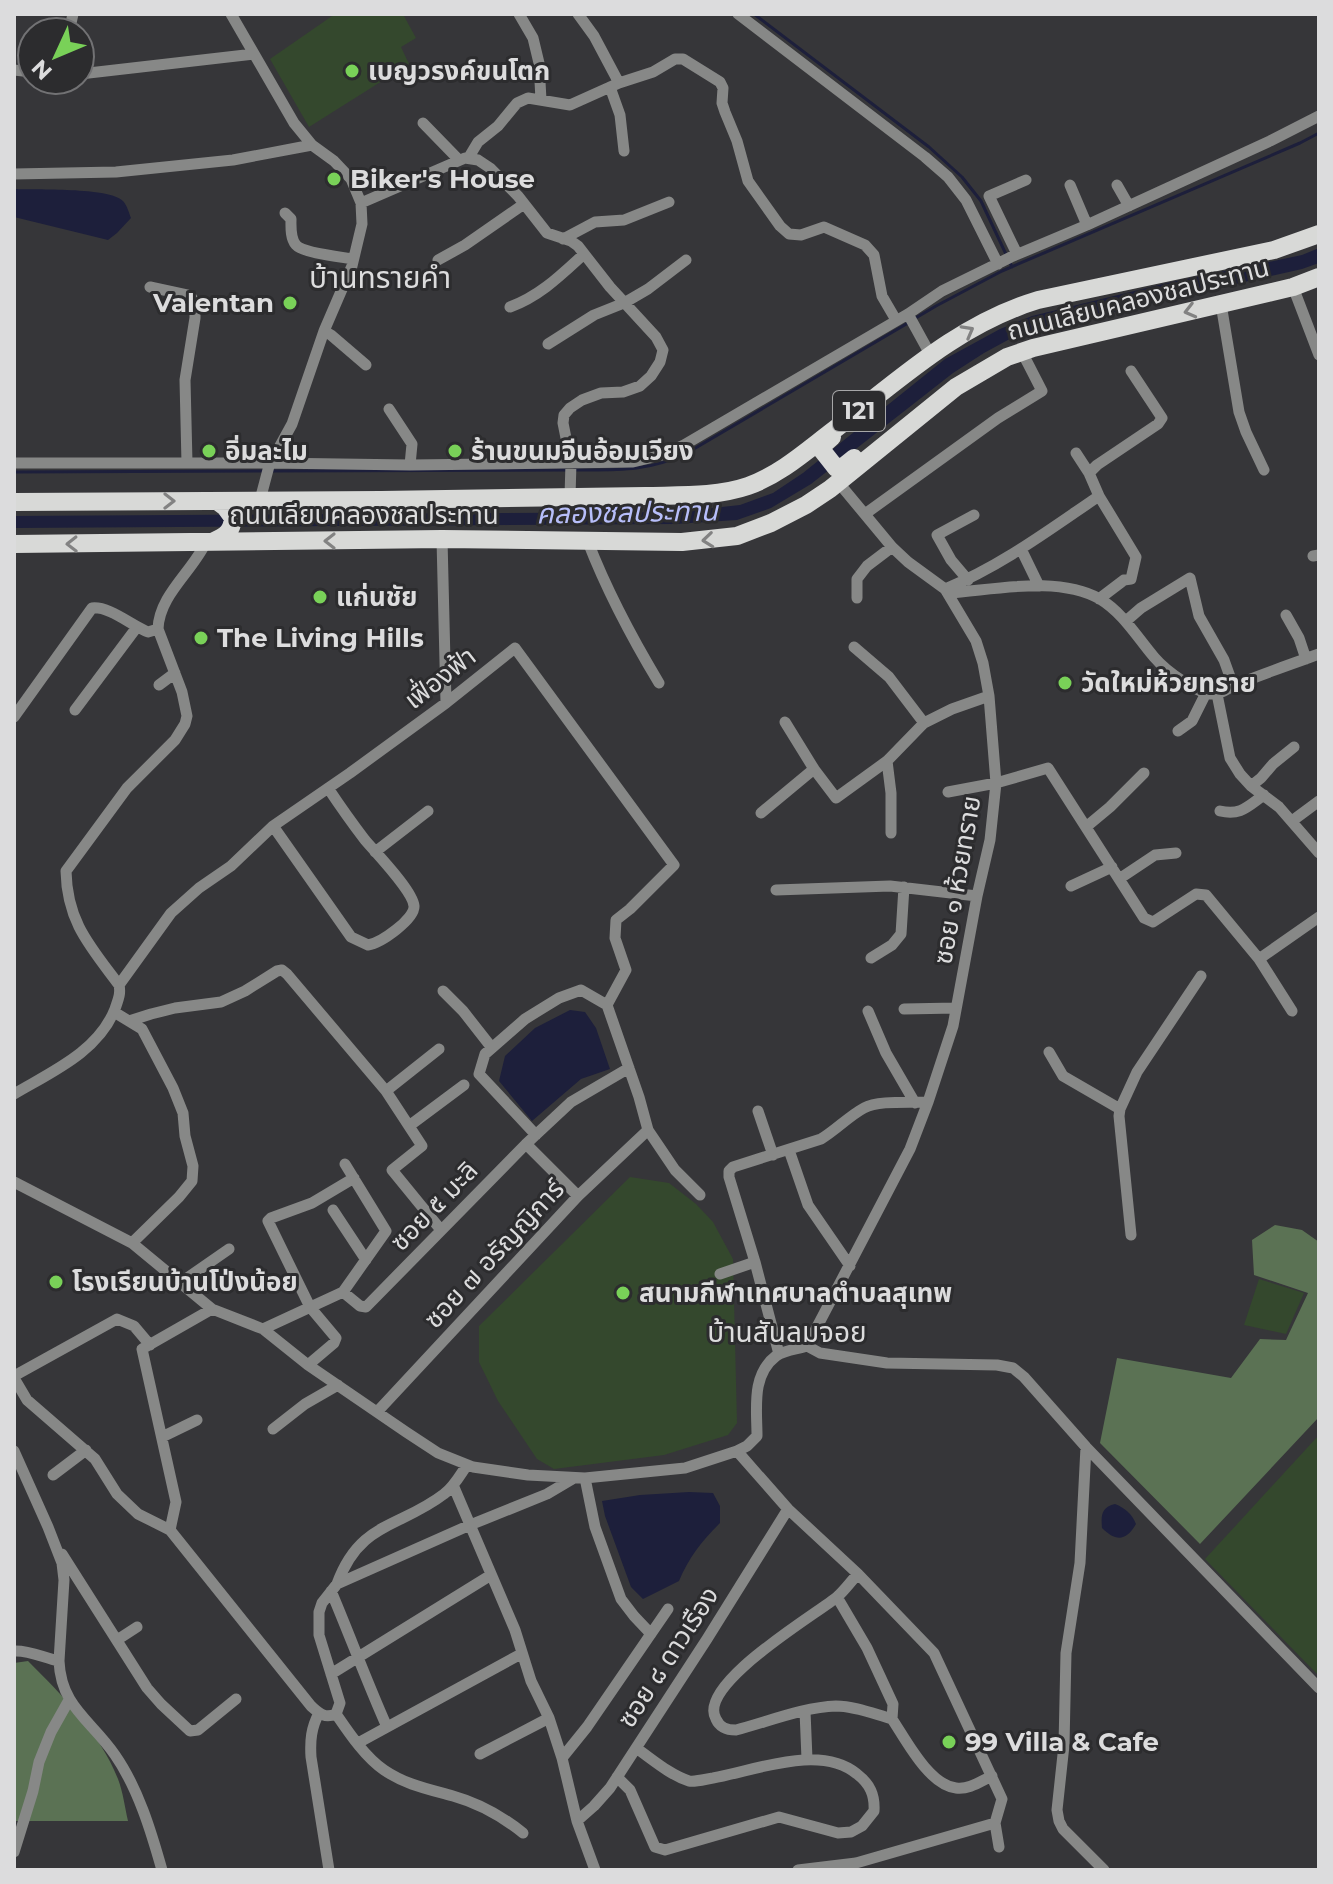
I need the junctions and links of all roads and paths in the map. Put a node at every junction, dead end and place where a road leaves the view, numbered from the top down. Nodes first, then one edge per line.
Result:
1 (231, 14) edge
2 (519, 14) edge
3 (578, 14) edge
4 (738, 14) edge
5 (254, 54) junction
6 (96, 72) edge
7 (614, 85) junction
8 (541, 100) junction
9 (1319, 116) edge
10 (423, 123) dead end
11 (312, 145) junction
12 (624, 151) dead end
13 (464, 159) junction
14 (14, 174) edge
15 (1026, 180) dead end
16 (1070, 185) dead end
17 (1117, 185) dead end
18 (669, 202) dead end
19 (361, 203) junction
20 (524, 204) junction
21 (1129, 206) junction
22 (285, 213) dead end
23 (1087, 225) junction
24 (1319, 234) edge
25 (563, 239) junction
26 (584, 254) junction
27 (1014, 256) junction
28 (353, 259) junction
29 (438, 260) dead end
30 (686, 260) dead end
31 (998, 264) junction
32 (1319, 277) edge
33 (150, 287) dead end
34 (1293, 287) junction
35 (624, 303) junction
36 (1221, 304) junction
37 (510, 307) dead end
38 (909, 316) junction
39 (896, 320) junction
40 (324, 331) junction
41 (548, 344) dead end
42 (926, 346) junction
43 (1022, 352) junction
44 (1319, 355) edge
45 (366, 365) dead end
46 (1131, 371) dead end
47 (889, 388) junction
48 (389, 409) dead end
49 (818, 453) junction
50 (1076, 453) dead end
51 (14, 463) edge
52 (187, 463) junction
53 (270, 464) junction
54 (410, 465) junction
55 (571, 466) junction
56 (1264, 470) dead end
57 (1089, 473) junction
58 (835, 475) junction
59 (751, 485) junction
60 (570, 489) junction
61 (1099, 496) junction
62 (14, 502) edge
63 (239, 502) junction
64 (865, 514) junction
65 (974, 515) dead end
66 (251, 538) junction
67 (216, 539) junction
68 (442, 539) junction
69 (588, 542) junction
70 (14, 544) edge
71 (892, 547) junction
72 (1021, 549) junction
73 (968, 580) junction
74 (1039, 586) junction
75 (947, 591) junction
76 (857, 598) dead end
77 (1099, 599) junction
78 (1286, 615) dead end
79 (1126, 621) junction
80 (148, 629) junction
81 (854, 647) dead end
82 (1319, 654) edge
83 (1306, 659) junction
84 (175, 673) junction
85 (659, 683) dead end
86 (159, 685) dead end
87 (1233, 685) junction
88 (1211, 693) junction
89 (989, 696) junction
90 (446, 703) junction
91 (75, 710) dead end
92 (14, 717) edge
93 (785, 722) dead end
94 (924, 723) junction
95 (1178, 731) dead end
96 (1294, 747) dead end
97 (887, 761) junction
98 (814, 769) junction
99 (1144, 773) dead end
100 (996, 783) junction
101 (1251, 786) junction
102 (328, 788) junction
103 (948, 792) dead end
104 (1264, 795) junction
105 (1319, 801) edge
106 (428, 811) dead end
107 (1220, 811) dead end
108 (761, 813) dead end
109 (1292, 821) junction
110 (273, 826) junction
111 (1086, 827) junction
112 (891, 833) dead end
113 (375, 852) junction
114 (1176, 853) dead end
115 (1319, 853) edge
116 (1112, 867) junction
117 (1119, 879) junction
118 (1071, 886) dead end
119 (904, 887) junction
120 (776, 890) dead end
121 (977, 896) junction
122 (1319, 917) edge
123 (871, 958) dead end
124 (1259, 959) junction
125 (1201, 976) dead end
126 (119, 985) junction
127 (443, 991) dead end
128 (607, 1005) junction
129 (956, 1008) junction
130 (904, 1009) dead end
131 (868, 1011) dead end
132 (1292, 1011) dead end
133 (114, 1012) junction
134 (129, 1021) junction
135 (492, 1048) junction
136 (439, 1049) dead end
137 (1049, 1052) dead end
138 (629, 1068) junction
139 (464, 1085) dead end
140 (386, 1091) junction
141 (14, 1094) edge
142 (928, 1102) junction
143 (915, 1103) junction
144 (1120, 1109) junction
145 (758, 1111) dead end
146 (409, 1126) junction
147 (648, 1130) junction
148 (536, 1135) junction
149 (526, 1144) junction
150 (789, 1150) junction
151 (773, 1155) junction
152 (345, 1164) dead end
153 (354, 1178) junction
154 (14, 1182) edge
155 (700, 1195) dead end
156 (578, 1196) junction
157 (333, 1210) dead end
158 (441, 1230) junction
159 (1131, 1235) dead end
160 (132, 1243) junction
161 (229, 1249) dead end
162 (366, 1260) junction
163 (755, 1262) junction
164 (850, 1266) junction
165 (720, 1274) dead end
166 (180, 1283) junction
167 (343, 1292) junction
168 (310, 1307) junction
169 (212, 1309) junction
170 (263, 1329) junction
171 (150, 1345) junction
172 (807, 1346) junction
173 (779, 1354) junction
174 (308, 1365) junction
175 (14, 1377) edge
176 (338, 1385) junction
177 (377, 1412) junction
178 (197, 1420) dead end
179 (273, 1429) dead end
180 (162, 1437) junction
181 (1086, 1447) junction
182 (86, 1450) junction
183 (14, 1451) edge
184 (737, 1451) junction
185 (467, 1465) junction
186 (53, 1475) dead end
187 (580, 1477) junction
188 (453, 1485) junction
189 (788, 1509) junction
190 (470, 1525) junction
191 (170, 1530) junction
192 (53, 1540) junction
193 (858, 1574) junction
194 (491, 1575) junction
195 (334, 1587) junction
196 (837, 1597) junction
197 (668, 1609) dead end
198 (137, 1627) dead end
199 (651, 1634) junction
200 (117, 1640) junction
201 (14, 1651) edge
202 (521, 1654) junction
203 (357, 1658) junction
204 (59, 1661) junction
205 (331, 1674) junction
206 (1319, 1688) edge
207 (236, 1699) dead end
208 (69, 1700) junction
209 (805, 1711) junction
210 (319, 1713) junction
211 (336, 1714) junction
212 (549, 1718) junction
213 (892, 1719) junction
214 (387, 1727) junction
215 (358, 1743) junction
216 (636, 1748) junction
217 (480, 1754) dead end
218 (562, 1758) junction
219 (807, 1759) junction
220 (992, 1776) junction
221 (617, 1777) junction
222 (577, 1821) junction
223 (995, 1823) junction
224 (523, 1833) dead end
225 (999, 1847) dead end
226 (14, 1852) edge
227 (162, 1870) edge
228 (329, 1870) edge
229 (595, 1870) edge
230 (798, 1870) edge
231 (1104, 1870) edge

1 - 5 street
2 - 8 street
3 - 7 street
4 - 31 street
5 - 6 street
5 - 11 street
7 - 8 street
7 - 12 street
7 - 39 street
8 - 13 street
9 - 21 street
10 - 13 street
11 - 14 street
11 - 19 street
13 - 19 street
13 - 20 street
15 - 27 street
16 - 23 street
17 - 21 street
18 - 25 street
19 - 28 street
20 - 25 street
20 - 29 street
21 - 23 street
22 - 28 street
23 - 27 street
42 -> 24 main road, ถนนเลียบคลองชลประทาน / 121
25 - 26 street
26 - 35 street
26 - 37 street
27 - 31 street
28 - 40 street
30 - 35 street
31 - 38 street
32 - 34 main road, ถนนเลียบคลองชลประทาน / 121
33 - 52 street
34 - 36 main road, ถนนเลียบคลองชลประทาน / 121
34 - 44 street
35 - 41 street
35 - 55 street
36 -> 43 main road, ถนนเลียบคลองชลประทาน / 121
36 - 56 street
38 - 39 street
38 - 42 street
39 - 55 street
40 - 45 street
40 - 53 street
42 - 47 main road, ถนนเลียบคลองชลประทาน / 121
43 - 58 main road, ถนนเลียบคลองชลประทาน / 121
43 - 64 street
46 - 57 street
47 - 49 main road
47 - 59 main road, ถนนเลียบคลองชลประทาน / 121
48 - 54 street
49 - 58 main road
49 - 59 main road
50 - 57 street
51 - 52 street
52 - 53 street
53 - 54 street
53 - 63 street
54 - 55 street
55 - 60 street
57 - 61 street
58 - 64 street, ซอย ๑ ห้วยทราย
58 -> 69 main road, ถนนเลียบคลองชลประทาน / 121
59 - 60 main road, ถนนเลียบคลองชลประทาน / 121
60 - 63 main road, ถนนเลียบคลองชลประทาน / 121
61 - 72 street
61 - 77 street
62 -> 63 main road, ถนนเลียบคลองชลประทาน / 121
63 - 66 main road
63 - 67 main road
64 - 71 street, ซอย ๑ ห้วยทราย
65 - 73 street
66 - 67 main road, ถนนเลียบคลองชลประทาน / 121
68 -> 66 main road, ถนนเลียบคลองชลประทาน / 121
67 -> 70 main road, ถนนเลียบคลองชลประทาน / 121
67 - 80 street
68 - 69 main road, ถนนเลียบคลองชลประทาน / 121
68 - 90 street
69 - 85 street
71 - 75 street, ซอย ๑ ห้วยทราย
71 - 76 street
72 - 73 street
72 - 74 street
73 - 75 street
74 - 75 street
74 - 77 street
75 - 89 street, ซอย ๑ ห้วยทราย
77 - 79 street
78 - 83 street
79 - 87 street
79 - 88 street
80 - 84 street
80 - 91 street
80 - 92 street
81 - 94 street
82 - 83 street
83 - 87 street
84 - 86 street
84 - 126 street
87 - 88 street
88 - 95 street
88 - 101 street
89 - 94 street
89 - 100 street, ซอย ๑ ห้วยทราย
90 - 102 street, เฟื่องฟ้า
90 - 128 street, เฟื่องฟ้า
93 - 98 street
94 - 97 street
96 - 101 street
97 - 98 street
97 - 112 street
98 - 108 street
99 - 111 street
100 - 103 street
100 - 111 street
100 - 121 street, ซอย ๑ ห้วยทราย
101 - 104 street
102 - 110 street, เฟื่องฟ้า
102 - 113 street
104 - 107 street
104 - 109 street
105 - 109 street
106 - 113 street
109 - 115 street
110 - 113 street
110 - 126 street, เฟื่องฟ้า
111 - 116 street
114 - 117 street
116 - 117 street
116 - 118 street
117 - 124 street
119 - 120 street
119 - 121 street
119 - 123 street
121 - 129 street, ซอย ๑ ห้วยทราย
122 - 124 street
124 - 132 street
125 - 144 street
126 - 133 street
127 - 135 street
128 - 135 street
128 - 138 street
129 - 130 street
129 - 142 street, ซอย ๑ ห้วยทราย
131 - 143 street
133 - 134 street
133 - 141 street
134 - 140 street
134 - 160 street
135 - 148 street
136 - 140 street
137 - 144 street
138 - 147 street
138 - 148 street, ซอย ๕ มะลิ
139 - 146 street
140 - 146 street
142 - 143 street
142 - 164 street, ซอย ๑ ห้วยทราย
143 - 150 street
144 - 159 street
145 - 151 street
146 - 158 street
147 - 155 street
147 - 156 street, ซอย ๗ อรัญญิการ์
148 - 149 street, ซอย ๕ มะลิ
149 - 156 street
149 - 158 street, ซอย ๕ มะลิ
150 - 151 street
150 - 164 street
151 - 163 street
152 - 153 street
153 - 162 street
153 - 168 street
154 - 160 street
156 - 177 street, ซอย ๗ อรัญญิการ์
157 - 162 street
158 - 167 street, ซอย ๕ มะลิ
160 - 166 street
161 - 166 street
162 - 167 street
163 - 165 street
163 - 173 street
164 - 172 street, ซอย ๑ ห้วยทราย
166 - 169 street
167 - 168 street
168 - 170 street
168 - 174 street
169 - 170 street
169 - 171 street
170 - 174 street
171 - 175 street
171 - 180 street
172 - 173 street
172 - 181 street
173 - 184 street
174 - 176 street
175 - 182 street
176 - 177 street
176 - 179 street
177 - 185 street
178 - 180 street
180 - 191 street
181 - 206 street
181 - 231 street
182 - 186 street
182 - 191 street
183 - 192 street
184 - 187 street
184 - 189 street
185 - 187 street
185 - 188 street
187 - 190 street
187 - 199 street
188 - 190 street
188 - 195 street
189 - 193 street
189 - 216 street, ซอย ๘ ดาวเรือง
190 - 194 street
190 - 195 street
191 - 210 street
192 - 200 street
192 - 204 street
193 - 196 street
193 - 220 street
194 - 202 street
194 - 203 street
195 - 203 street
195 - 205 street
196 - 209 street
196 - 213 street
197 - 199 street
198 - 200 street
199 - 218 street
200 - 207 street
201 - 204 street
202 - 212 street
202 - 214 street
203 - 205 street
203 - 214 street
204 - 208 street
205 - 211 street
208 - 226 street
208 - 227 street
209 - 213 street
209 - 219 street
210 - 211 street
210 - 228 street
211 - 215 street
212 - 217 street
212 - 218 street
213 - 220 street
214 - 215 street
215 - 224 street
216 - 219 street
216 - 221 street, ซอย ๘ ดาวเรือง
218 - 222 street
219 - 221 street
220 - 223 street
221 - 222 street, ซอย ๘ ดาวเรือง
222 - 229 street
223 - 225 street
223 - 230 street

